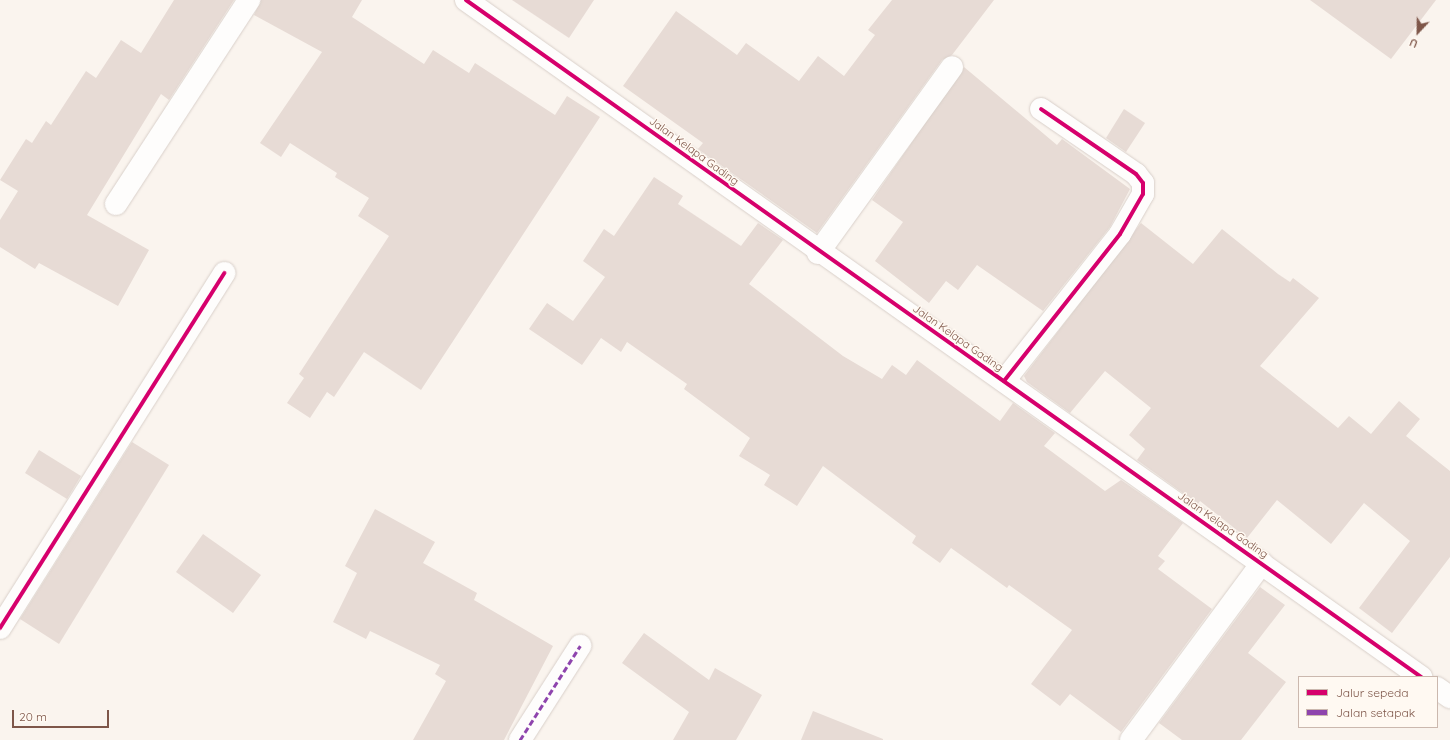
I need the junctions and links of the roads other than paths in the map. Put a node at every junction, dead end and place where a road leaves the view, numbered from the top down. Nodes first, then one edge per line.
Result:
1 (249, 0) edge
2 (466, 0) edge
3 (952, 67) dead end
4 (1041, 109) dead end
5 (116, 204) dead end
6 (818, 253) junction
7 (224, 273) dead end
8 (1004, 381) junction
9 (1262, 563) junction
10 (0, 628) edge
11 (580, 646) dead end
12 (1421, 676) edge
13 (1438, 689) edge
14 (1450, 697) edge
15 (520, 740) edge
16 (1131, 740) edge

1 - 5 street
2 - 6 street, Jalan Kelapa Gading
3 - 6 street
4 - 8 street
6 - 8 street, Jalan Kelapa Gading
7 - 10 street
8 - 9 street, Jalan Kelapa Gading
9 - 12 street, Jalan Kelapa Gading
9 - 16 street
11 - 15 street
13 - 14 street

